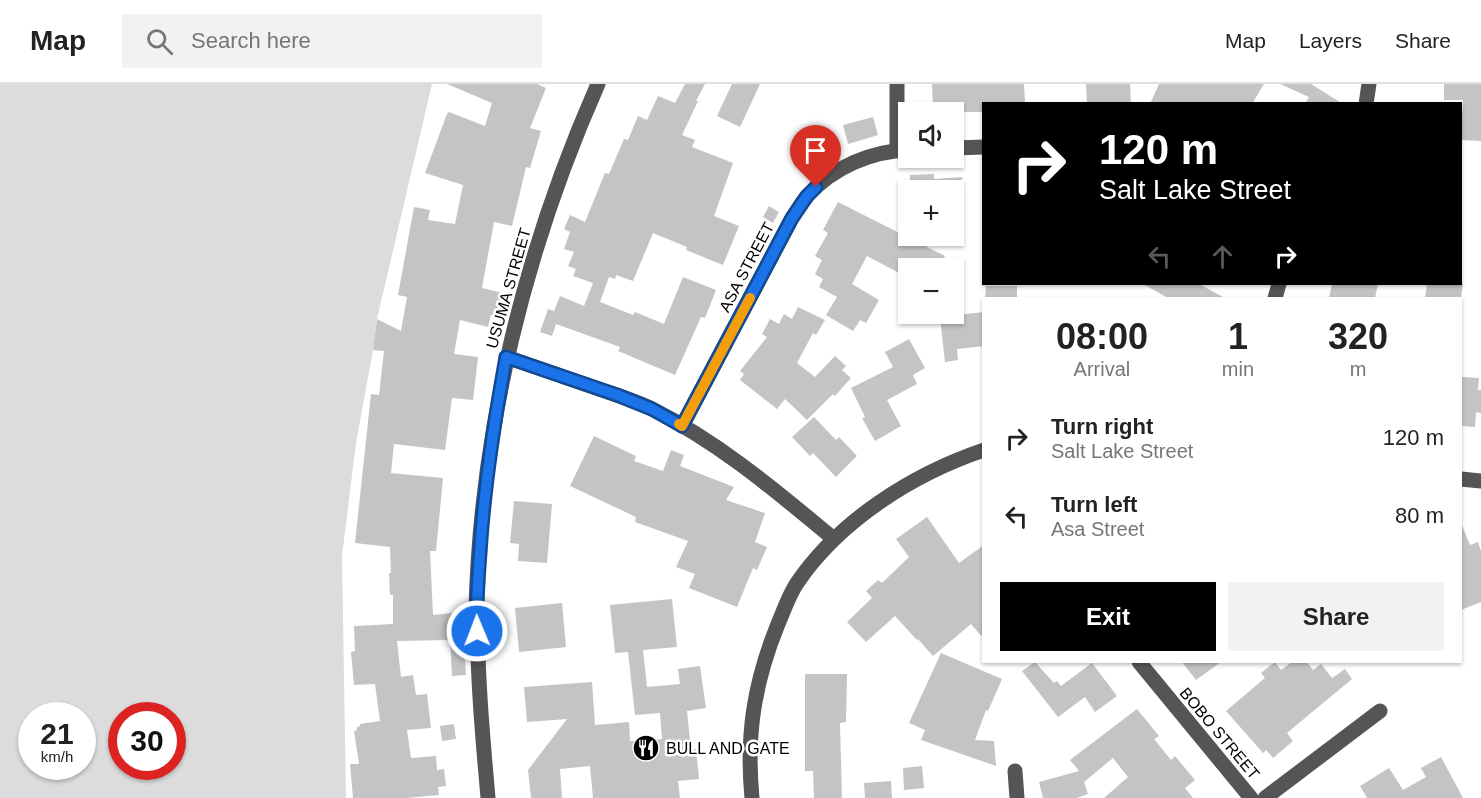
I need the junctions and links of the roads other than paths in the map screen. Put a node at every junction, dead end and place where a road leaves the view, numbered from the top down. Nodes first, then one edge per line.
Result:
1 (598, 84) edge
2 (897, 84) edge
3 (1369, 84) edge
4 (899, 102) edge
5 (1366, 102) edge
6 (982, 147) edge
7 (964, 148) edge
8 (898, 151) edge
9 (506, 357) junction
10 (682, 426) junction
11 (982, 451) edge
12 (1462, 478) edge
13 (1481, 481) edge
14 (834, 539) junction
15 (1141, 663) edge
16 (1380, 711) dead end
17 (1015, 771) dead end
18 (488, 798) edge
19 (752, 798) edge
20 (1017, 798) edge
21 (1251, 798) edge
22 (1265, 798) edge

1 - 9 street, USUMA STREET
2 - 4 street
3 - 5 street
6 - 7 street
8 - 10 street, ASA STREET
9 - 10 street
9 - 18 street, USUMA STREET
10 - 14 street
11 - 14 street
12 - 13 street
14 - 19 street
15 - 21 street, BOBO STREET
16 - 22 street
17 - 20 street

